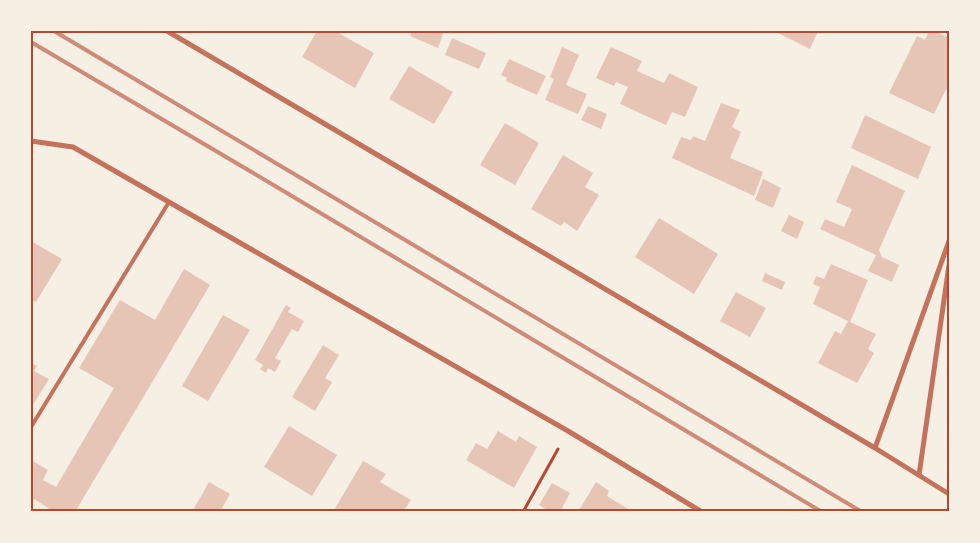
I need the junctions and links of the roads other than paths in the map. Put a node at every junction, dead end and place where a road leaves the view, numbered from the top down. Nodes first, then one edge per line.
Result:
1 (167, 31) edge
2 (31, 141) edge
3 (169, 202) junction
4 (949, 241) edge
5 (949, 265) edge
6 (31, 427) edge
7 (875, 448) junction
8 (919, 476) junction
9 (949, 494) edge
10 (702, 512) edge

1 - 7 street
2 - 3 street
3 - 6 lane
3 - 10 street
4 - 7 street
5 - 8 street
7 - 8 street
8 - 9 street

